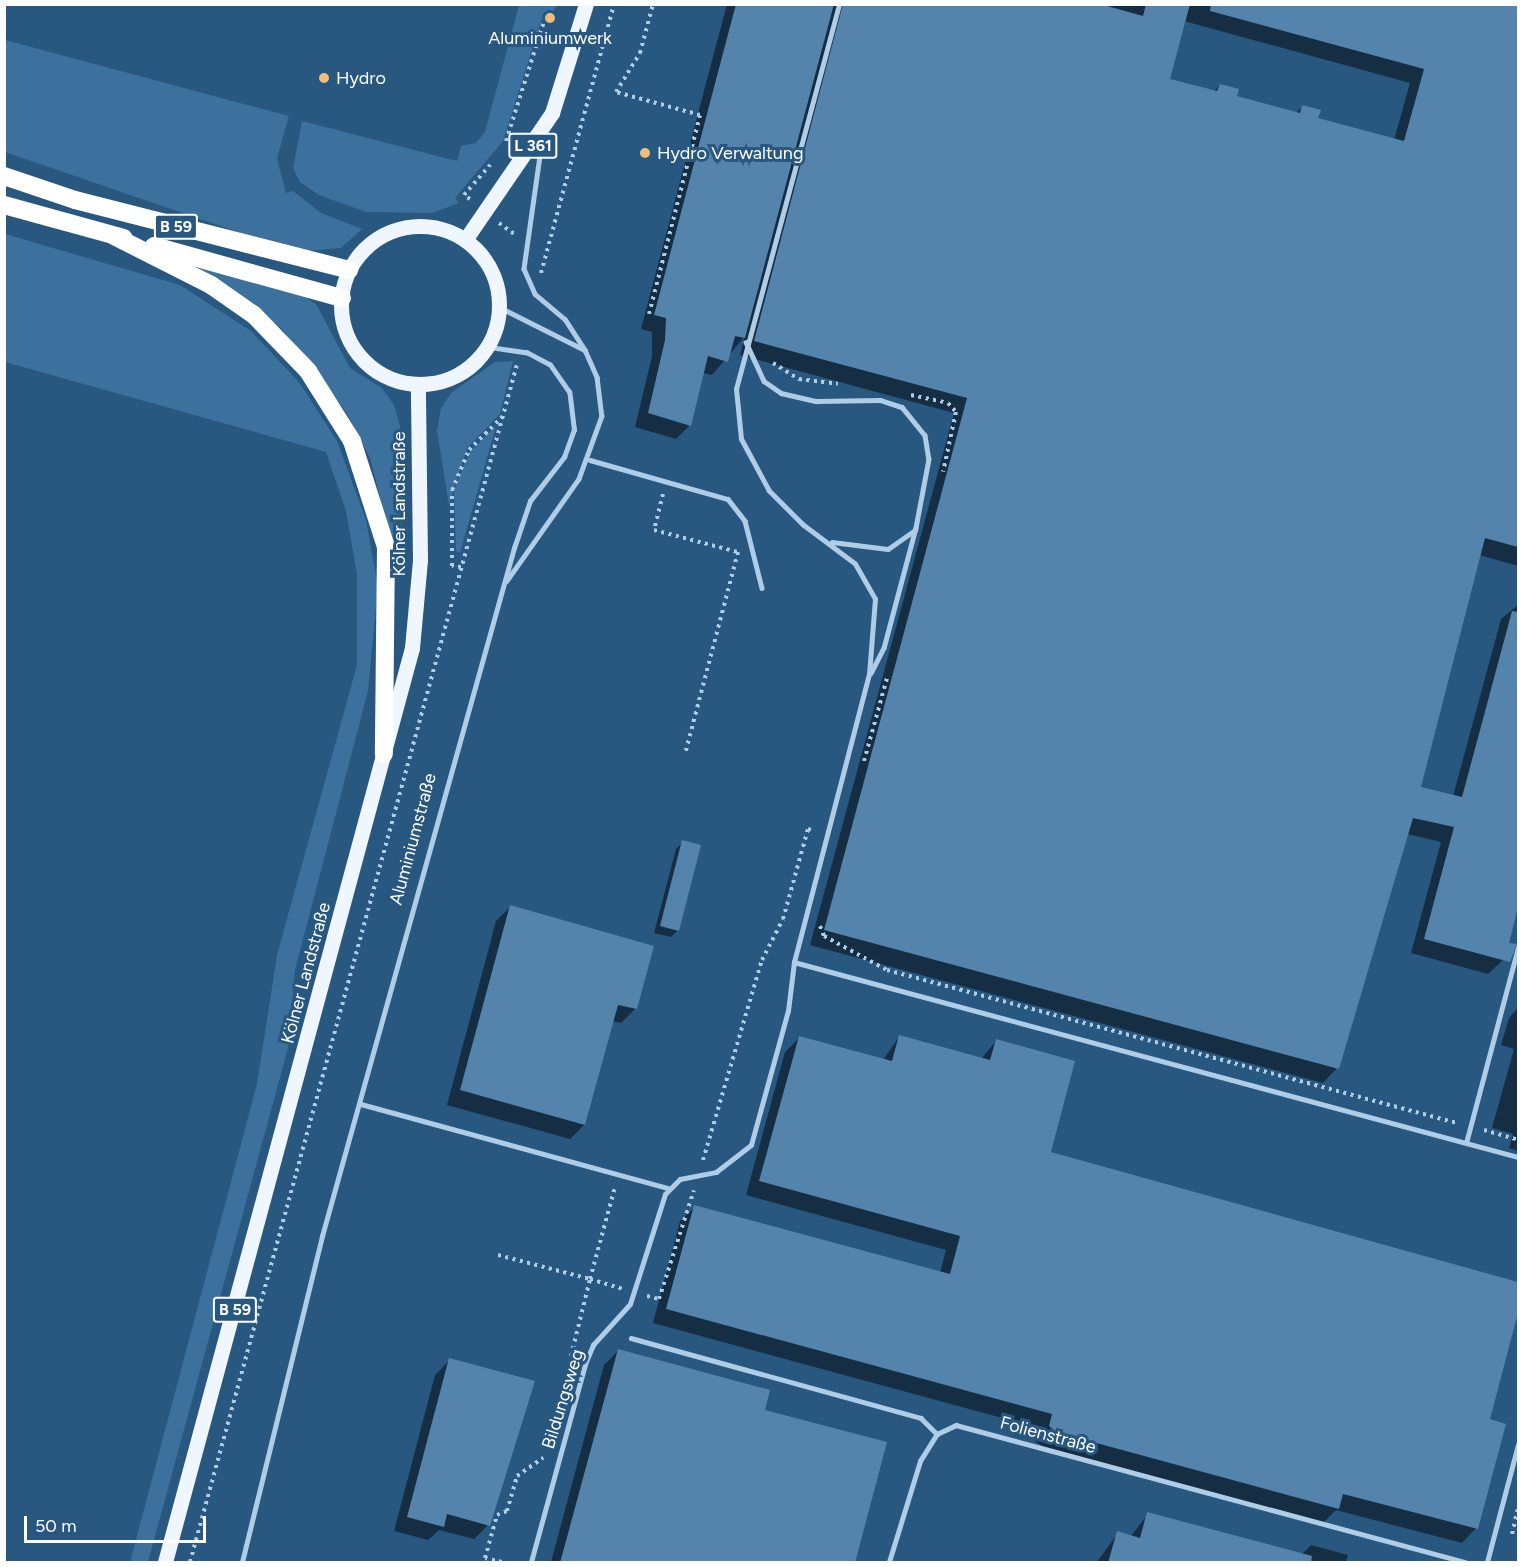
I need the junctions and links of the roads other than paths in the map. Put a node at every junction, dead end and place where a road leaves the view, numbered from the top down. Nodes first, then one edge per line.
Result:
1 (586, 4) edge
2 (839, 4) edge
3 (543, 130) junction
4 (4, 176) edge
5 (4, 206) edge
6 (114, 236) junction
7 (465, 240) junction
8 (349, 270) junction
9 (342, 298) junction
10 (499, 306) junction
11 (745, 340) junction
12 (487, 347) junction
13 (585, 350) junction
14 (417, 384) junction
15 (590, 460) junction
16 (916, 528) junction
17 (830, 542) junction
18 (504, 585) junction
19 (762, 588) dead end
20 (869, 675) junction
21 (384, 754) junction
22 (1518, 948) edge
23 (794, 962) junction
24 (361, 1104) junction
25 (1466, 1143) junction
26 (1518, 1157) edge
27 (669, 1188) junction
28 (631, 1338) dead end
29 (937, 1434) junction
30 (1518, 1445) edge
31 (165, 1563) edge
32 (242, 1563) edge
33 (531, 1563) edge
34 (889, 1563) edge
35 (1465, 1563) edge
36 (1487, 1563) edge

1 - 3 main road, L 361
2 - 11 lane
3 - 7 main road, L 361
3 - 13 lane, Aluminiumstraße
4 - 8 highway, B 59
5 - 6 highway
6 - 9 highway
6 - 21 highway
7 - 8 main road
7 - 10 main road
8 - 9 main road
9 - 14 main road
10 - 12 main road
10 - 13 lane
11 - 16 lane
11 - 17 lane
12 - 14 main road
12 - 18 lane, Aluminiumstraße
13 - 15 lane, Aluminiumstraße
14 - 21 main road, Kölner Landstraße / B 59
15 - 18 lane, Aluminiumstraße
15 - 19 lane
16 - 17 lane
16 - 20 lane
17 - 20 lane
18 - 24 lane, Aluminiumstraße
20 - 23 lane
21 - 31 main road, Kölner Landstraße / B 59
22 - 25 lane
23 - 25 lane
23 - 27 lane
24 - 27 lane
24 - 32 lane, Aluminiumstraße
25 - 26 lane
27 - 33 lane, Bildungsweg
28 - 29 lane
29 - 34 lane
29 - 35 lane, Folienstraße
30 - 36 lane

